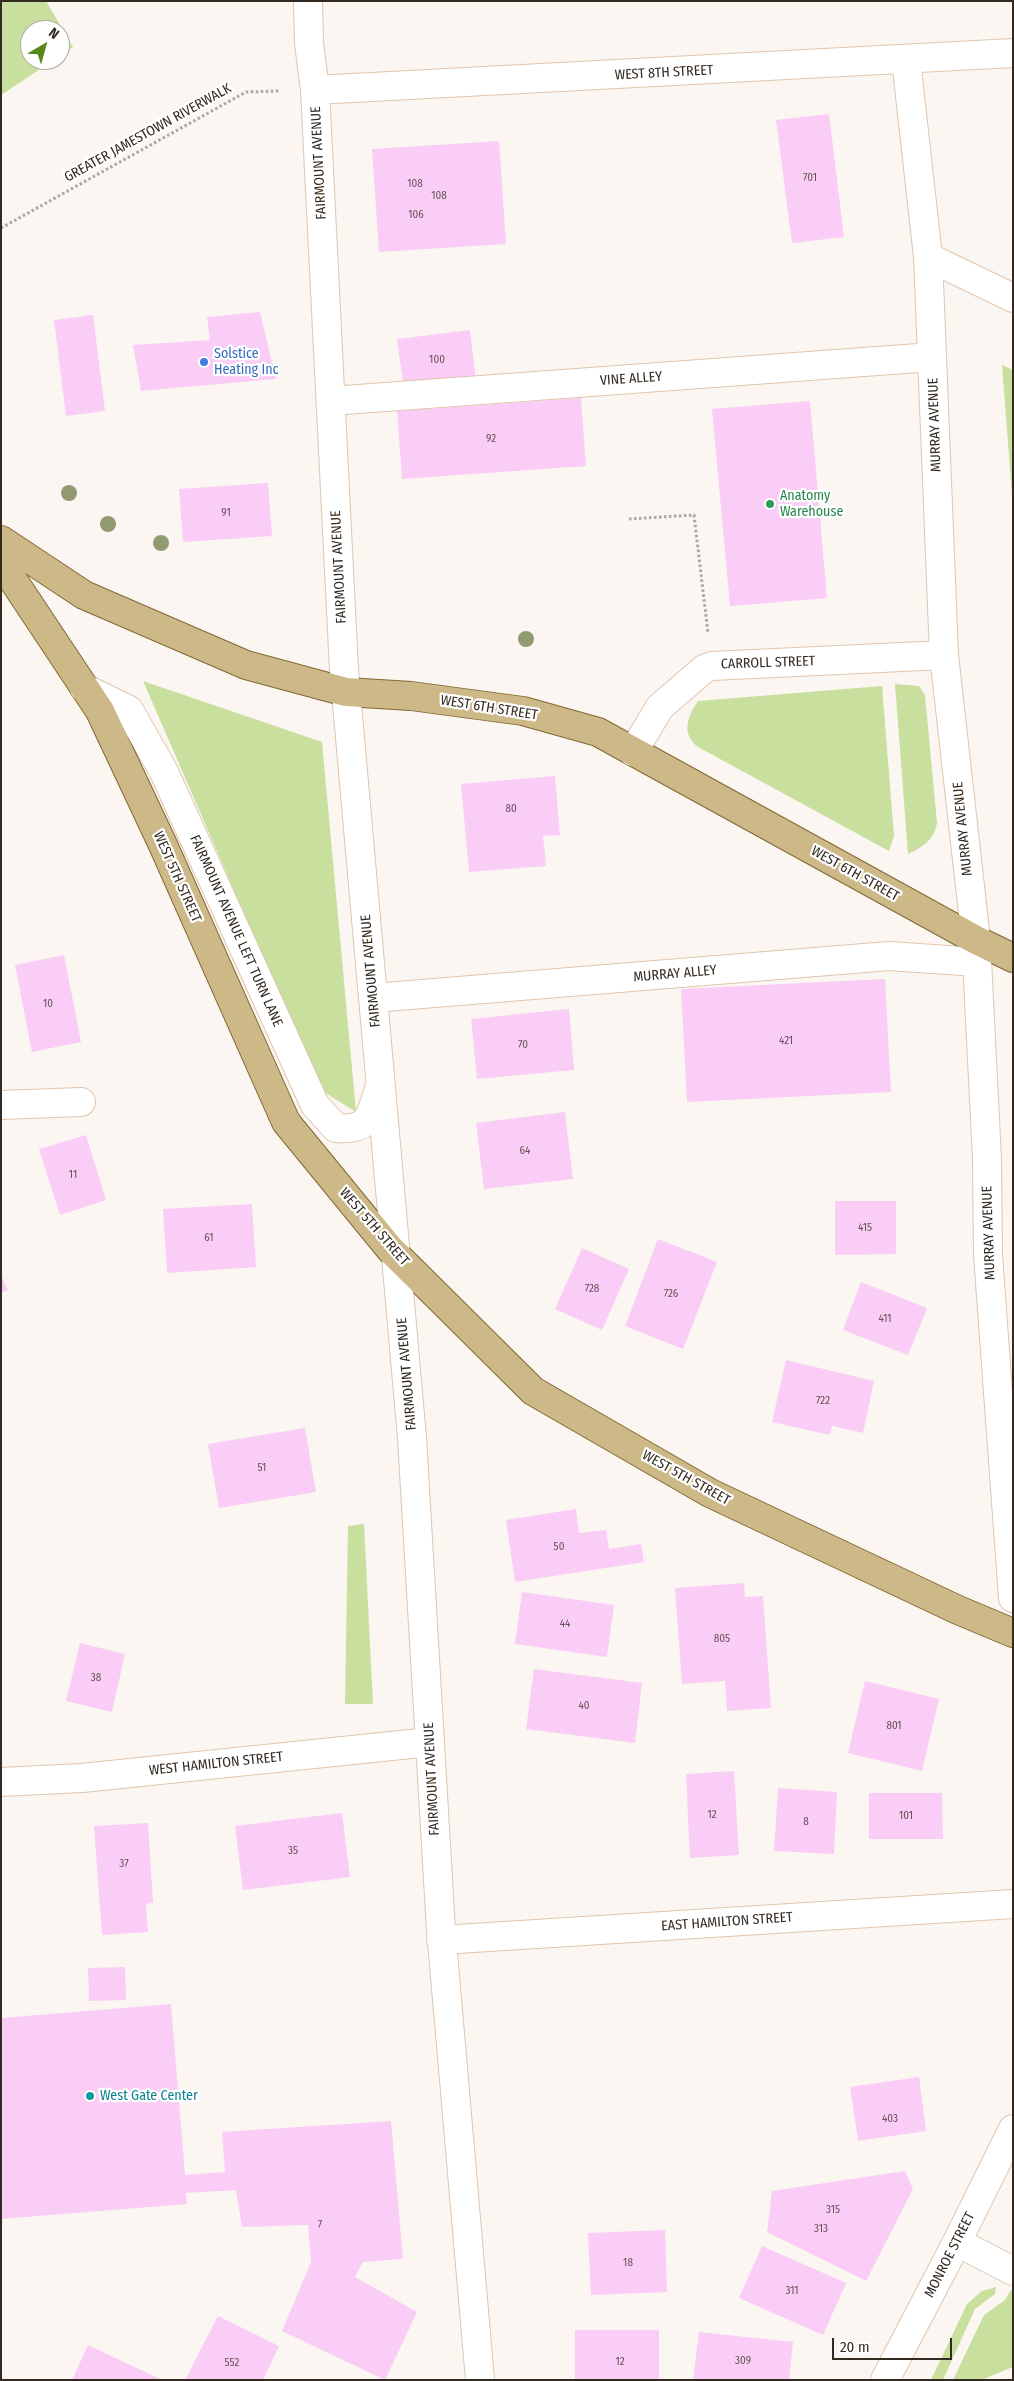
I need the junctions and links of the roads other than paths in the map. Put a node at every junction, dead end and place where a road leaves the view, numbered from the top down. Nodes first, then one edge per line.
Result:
1 (308, 1) edge
2 (1013, 53) edge
3 (906, 60) junction
4 (315, 90) junction
5 (928, 257) junction
6 (1013, 298) edge
7 (932, 358) junction
8 (330, 401) junction
9 (1, 540) edge
10 (1, 562) edge
11 (944, 655) junction
12 (84, 688) junction
13 (346, 692) junction
14 (633, 752) junction
15 (976, 951) junction
16 (1013, 958) edge
17 (373, 998) junction
18 (381, 1084) junction
19 (81, 1102) dead end
20 (1, 1105) edge
21 (396, 1255) junction
22 (1013, 1598) edge
23 (1013, 1633) edge
24 (430, 1742) junction
25 (1, 1782) edge
26 (1013, 1904) edge
27 (442, 1940) junction
28 (1013, 2129) edge
29 (957, 2242) junction
30 (1013, 2271) edge
31 (480, 2380) edge
32 (885, 2380) edge

1 - 4 street, FAIRMOUNT AVENUE
2 - 3 street, WEST 8TH STREET
3 - 4 street, WEST 8TH STREET
3 - 5 street, MURRAY AVENUE
4 - 8 street, FAIRMOUNT AVENUE
5 - 6 street
5 - 7 street, MURRAY AVENUE
7 - 8 street, VINE ALLEY
7 - 11 street, MURRAY AVENUE
8 - 13 street, FAIRMOUNT AVENUE
9 - 13 main road, WEST 6TH STREET
10 - 12 main road, WEST 5TH STREET
11 - 14 street, CARROLL STREET
11 - 15 street, MURRAY AVENUE
12 - 18 street, FAIRMOUNT AVENUE LEFT TURN LANE
12 - 21 main road, WEST 5TH STREET
13 - 14 main road, WEST 6TH STREET
13 - 17 street, FAIRMOUNT AVENUE
14 - 15 main road, WEST 6TH STREET
15 - 16 main road, WEST 6TH STREET
15 - 17 street, MURRAY ALLEY
15 - 22 street, MURRAY AVENUE
17 - 18 street, FAIRMOUNT AVENUE
18 - 21 street, FAIRMOUNT AVENUE
19 - 20 street
21 - 23 main road, WEST 5TH STREET
21 - 24 street, FAIRMOUNT AVENUE
24 - 25 street, WEST HAMILTON STREET
24 - 27 street, FAIRMOUNT AVENUE
26 - 27 street, EAST HAMILTON STREET
27 - 31 street, FAIRMOUNT AVENUE
28 - 29 street, MONROE STREET
29 - 30 street
29 - 32 street, MONROE STREET

